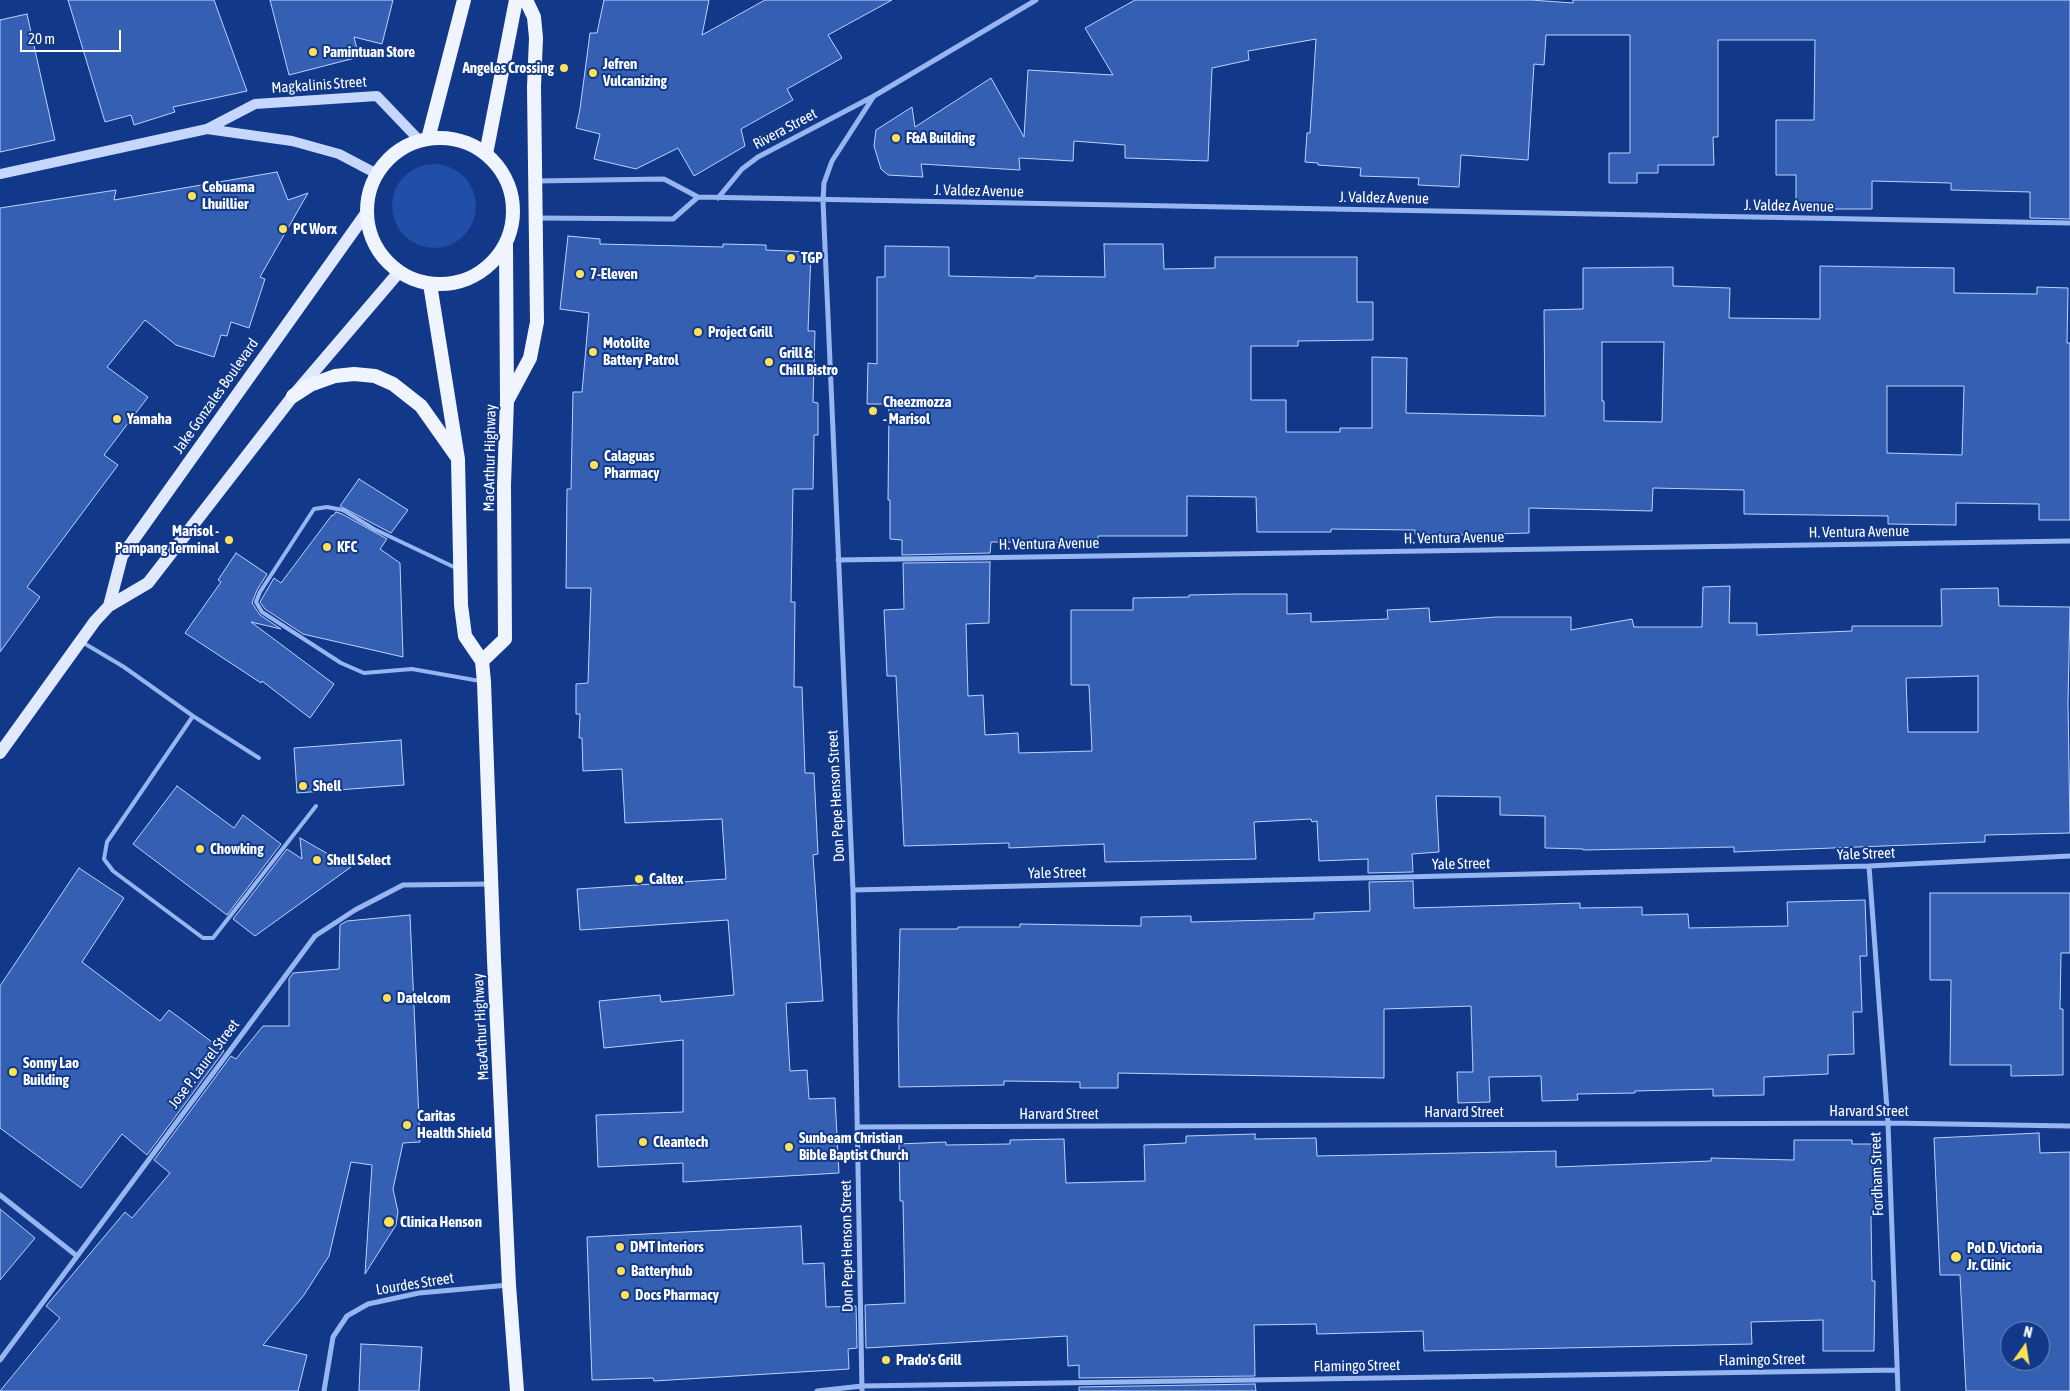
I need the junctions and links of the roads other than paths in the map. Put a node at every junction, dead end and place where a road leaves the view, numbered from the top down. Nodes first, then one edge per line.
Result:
1 (464, 0) edge
2 (516, 0) edge
3 (526, 0) edge
4 (1036, 0) edge
5 (874, 96) junction
6 (207, 129) junction
7 (424, 140) junction
8 (486, 154) junction
9 (0, 174) edge
10 (377, 174) junction
11 (535, 180) junction
12 (698, 198) junction
13 (718, 198) junction
14 (823, 201) junction
15 (367, 212) junction
16 (535, 218) junction
17 (2070, 223) edge
18 (506, 245) junction
19 (399, 272) junction
20 (430, 284) junction
21 (293, 396) junction
22 (507, 400) junction
23 (458, 459) junction
24 (2070, 541) edge
25 (838, 560) junction
26 (461, 570) junction
27 (109, 606) junction
28 (80, 641) junction
29 (482, 661) junction
30 (484, 682) junction
31 (193, 716) junction
32 (0, 753) edge
33 (259, 758) dead end
34 (316, 806) dead end
35 (2070, 856) edge
36 (1869, 866) junction
37 (490, 884) junction
38 (853, 890) junction
39 (1888, 1123) junction
40 (2070, 1126) edge
41 (857, 1127) junction
42 (0, 1195) edge
43 (77, 1256) junction
44 (509, 1285) junction
45 (0, 1360) edge
46 (1897, 1370) junction
47 (862, 1388) edge
48 (324, 1391) edge
49 (517, 1391) edge
50 (817, 1391) edge
51 (1898, 1391) edge

1 - 7 highway
2 - 8 highway
3 - 11 highway
4 - 5 street, Rivera Street
5 - 13 street, Rivera Street
5 - 14 street, Rivera Street
6 - 7 main road, Magkalinis Street
6 - 9 main road, Magkalinis Street
6 - 10 main road, Magkalinis Street
7 - 8 highway
7 - 10 highway
8 - 18 highway
10 - 15 highway
11 - 12 street, J. Valdez Avenue
11 - 16 highway
12 - 13 street, J. Valdez Avenue
12 - 16 street
13 - 14 street, J. Valdez Avenue
14 - 17 street, J. Valdez Avenue
14 - 25 street, Don Pepe Henson Street
15 - 19 highway
15 - 27 main road, Jake Gonzales Boulevard
16 - 22 highway
18 - 20 highway
18 - 22 highway, MacArthur Highway
19 - 20 highway
19 - 21 main road, Jake Gonzales Boulevard
20 - 23 highway, MacArthur Highway
21 - 23 highway
21 - 27 main road, Jake Gonzales Boulevard
22 - 29 highway, MacArthur Highway
23 - 26 highway, MacArthur Highway
24 - 25 street, H. Ventura Avenue
25 - 38 street, Don Pepe Henson Street
26 - 29 highway, MacArthur Highway
26 - 30 lane
27 - 28 main road, Jake Gonzales Boulevard
28 - 31 lane
28 - 32 main road, Jake Gonzales Boulevard
29 - 30 highway, MacArthur Highway
30 - 37 highway, MacArthur Highway
31 - 33 lane
31 - 34 lane
35 - 36 street, Yale Street
36 - 38 street, Yale Street
36 - 39 street, Fordham Street
37 - 43 street, Jose P. Laurel Street
37 - 44 highway, MacArthur Highway
38 - 41 street, Don Pepe Henson Street
39 - 40 street, Harvard Street
39 - 41 street, Harvard Street
39 - 46 street, Fordham Street
41 - 47 street, Don Pepe Henson Street
42 - 43 street
43 - 45 street, Jose P. Laurel Street
44 - 48 street, Lourdes Street
44 - 49 highway, MacArthur Highway
46 - 47 street, Flamingo Street
46 - 51 street, Fordham Street
47 - 50 street, Flamingo Street

